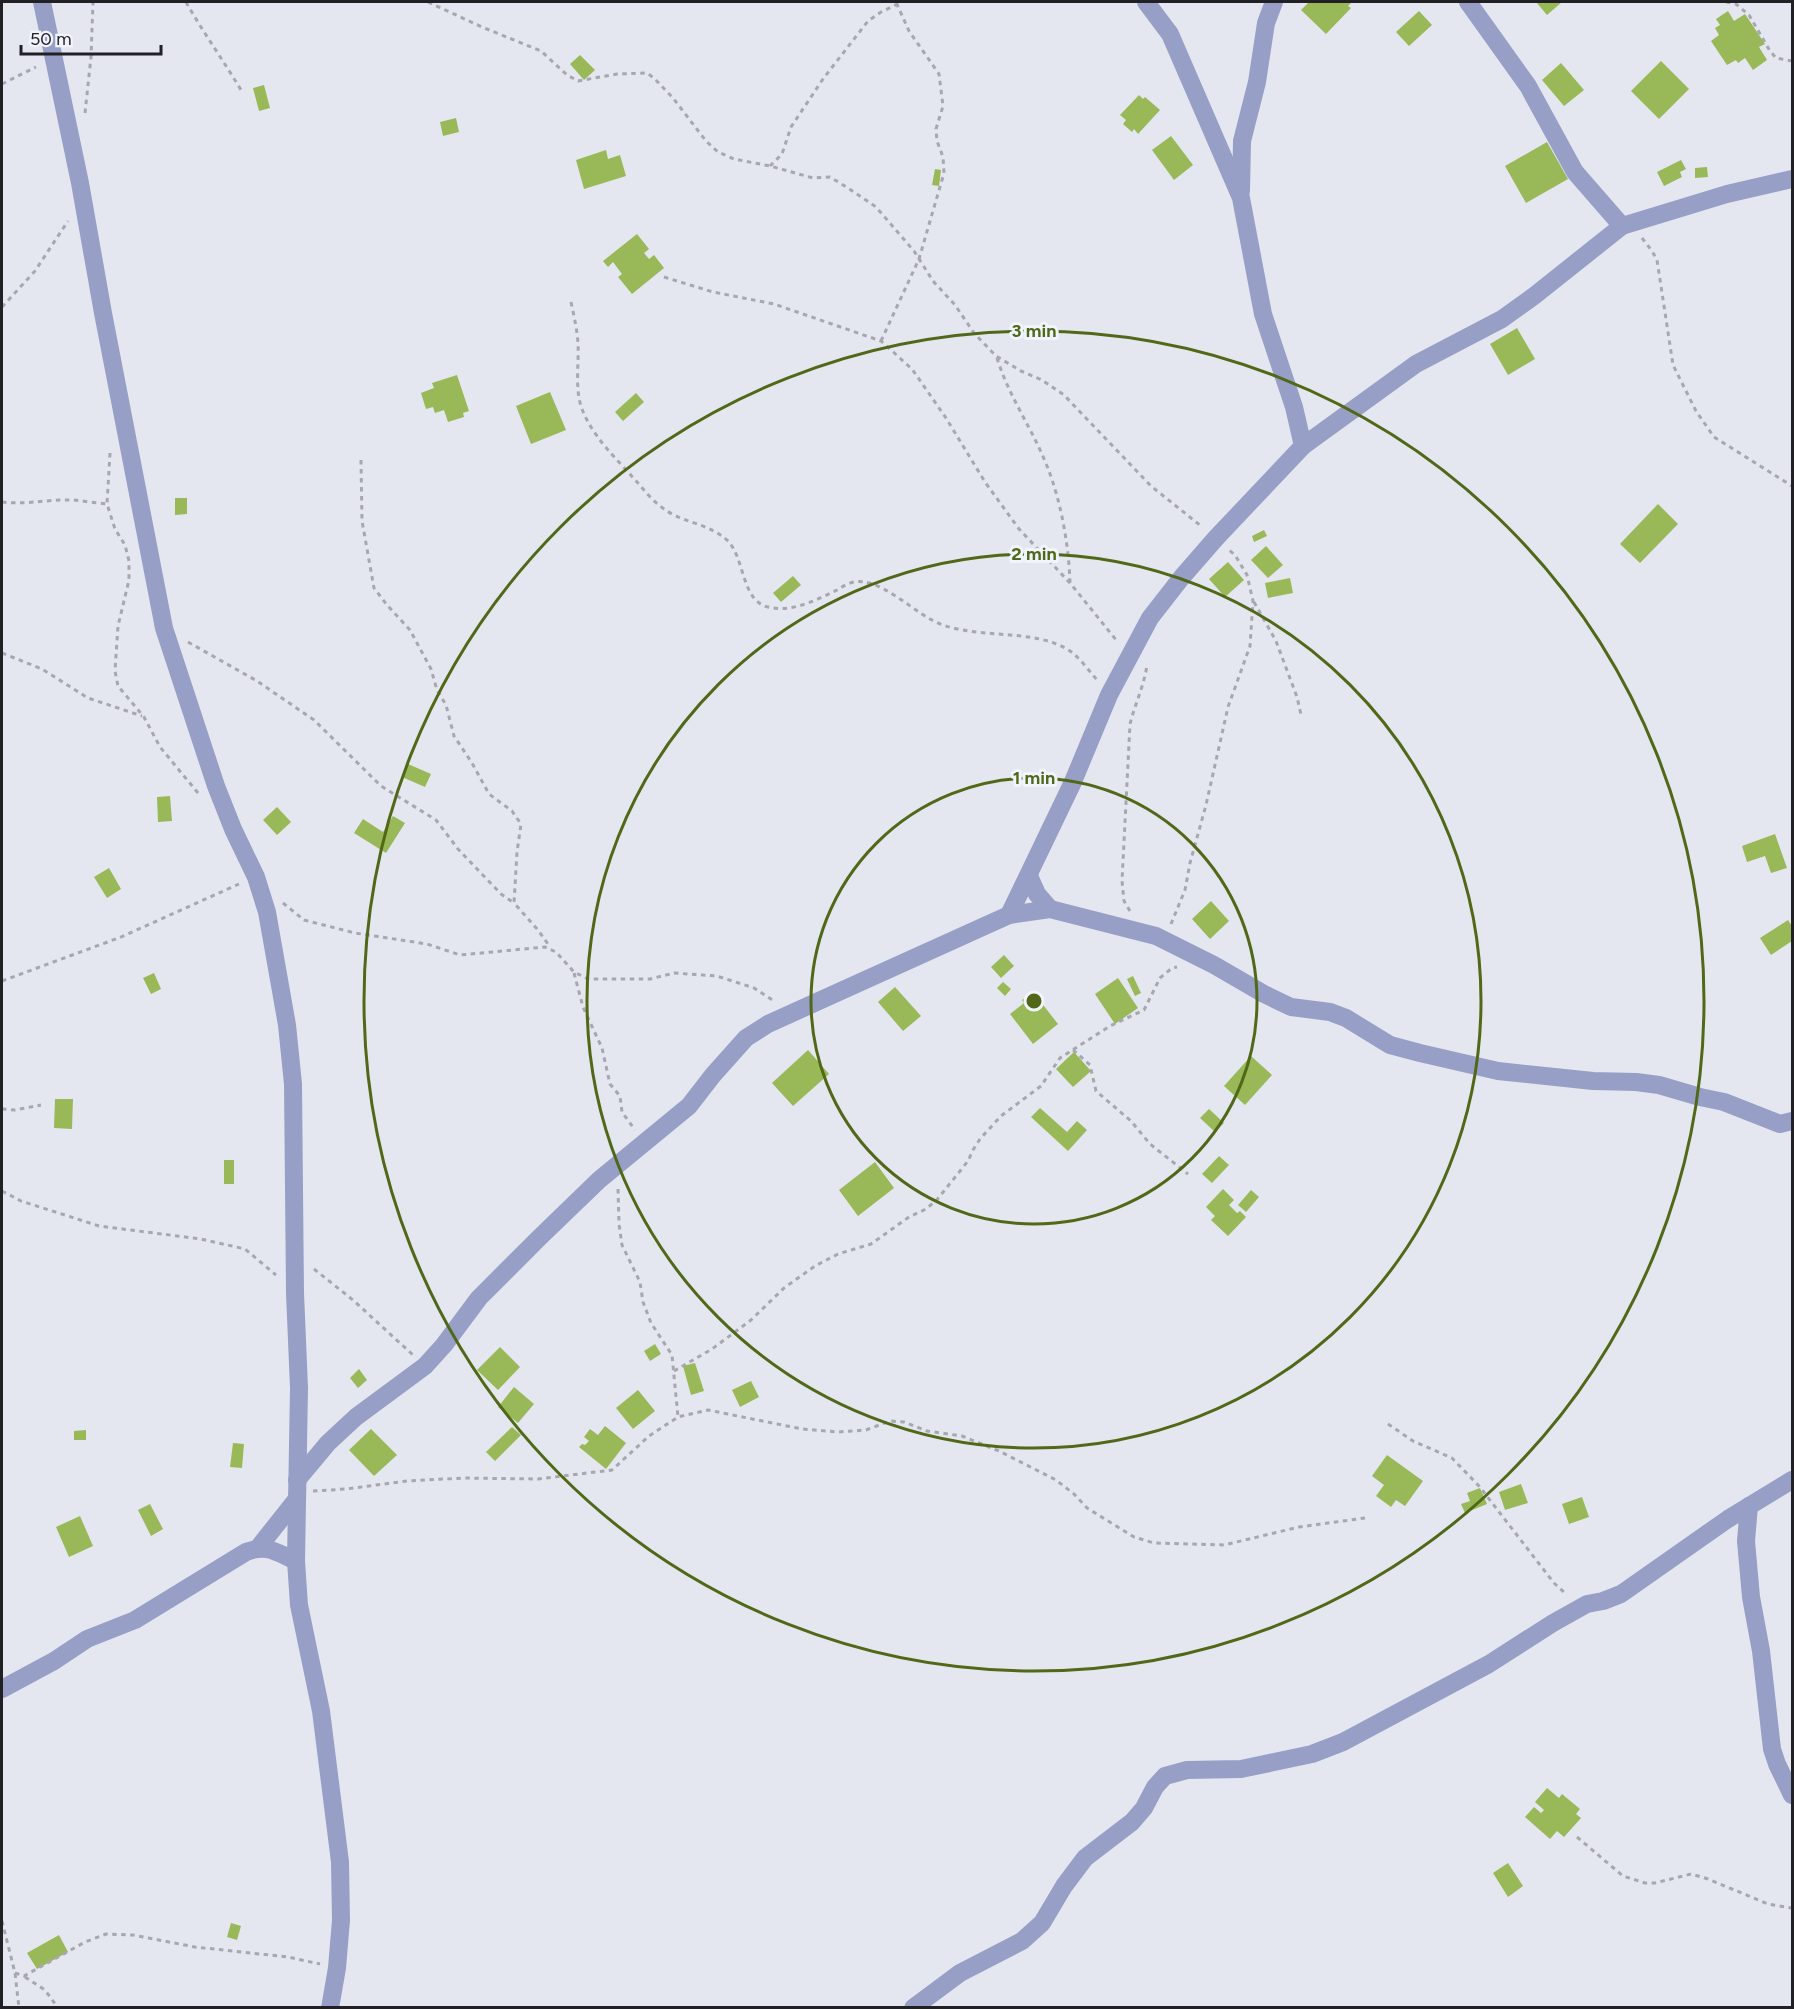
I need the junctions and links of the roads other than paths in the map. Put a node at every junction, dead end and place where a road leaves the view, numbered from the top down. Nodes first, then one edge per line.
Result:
1 (42, 2) edge
2 (1146, 2) edge
3 (1275, 2) edge
4 (1468, 2) edge
5 (1792, 179) edge
6 (1241, 198) junction
7 (1627, 225) junction
8 (1303, 446) junction
9 (1029, 876) junction
10 (1050, 909) junction
11 (1009, 915) junction
12 (1792, 1121) edge
13 (1792, 1480) edge
14 (297, 1491) junction
15 (1749, 1506) junction
16 (258, 1548) junction
17 (296, 1562) junction
18 (2, 1689) edge
19 (1792, 1794) edge
20 (330, 2007) edge
21 (913, 2007) edge

1 - 14 street
2 - 6 street
3 - 6 street
4 - 7 street
5 - 7 street
6 - 8 street
7 - 8 street
8 - 9 street
9 - 10 street
9 - 11 street
10 - 11 street
10 - 12 street
11 - 14 street
13 - 15 street
14 - 16 street
14 - 17 street
15 - 19 street
15 - 21 street
16 - 17 street
16 - 18 street
17 - 20 street

